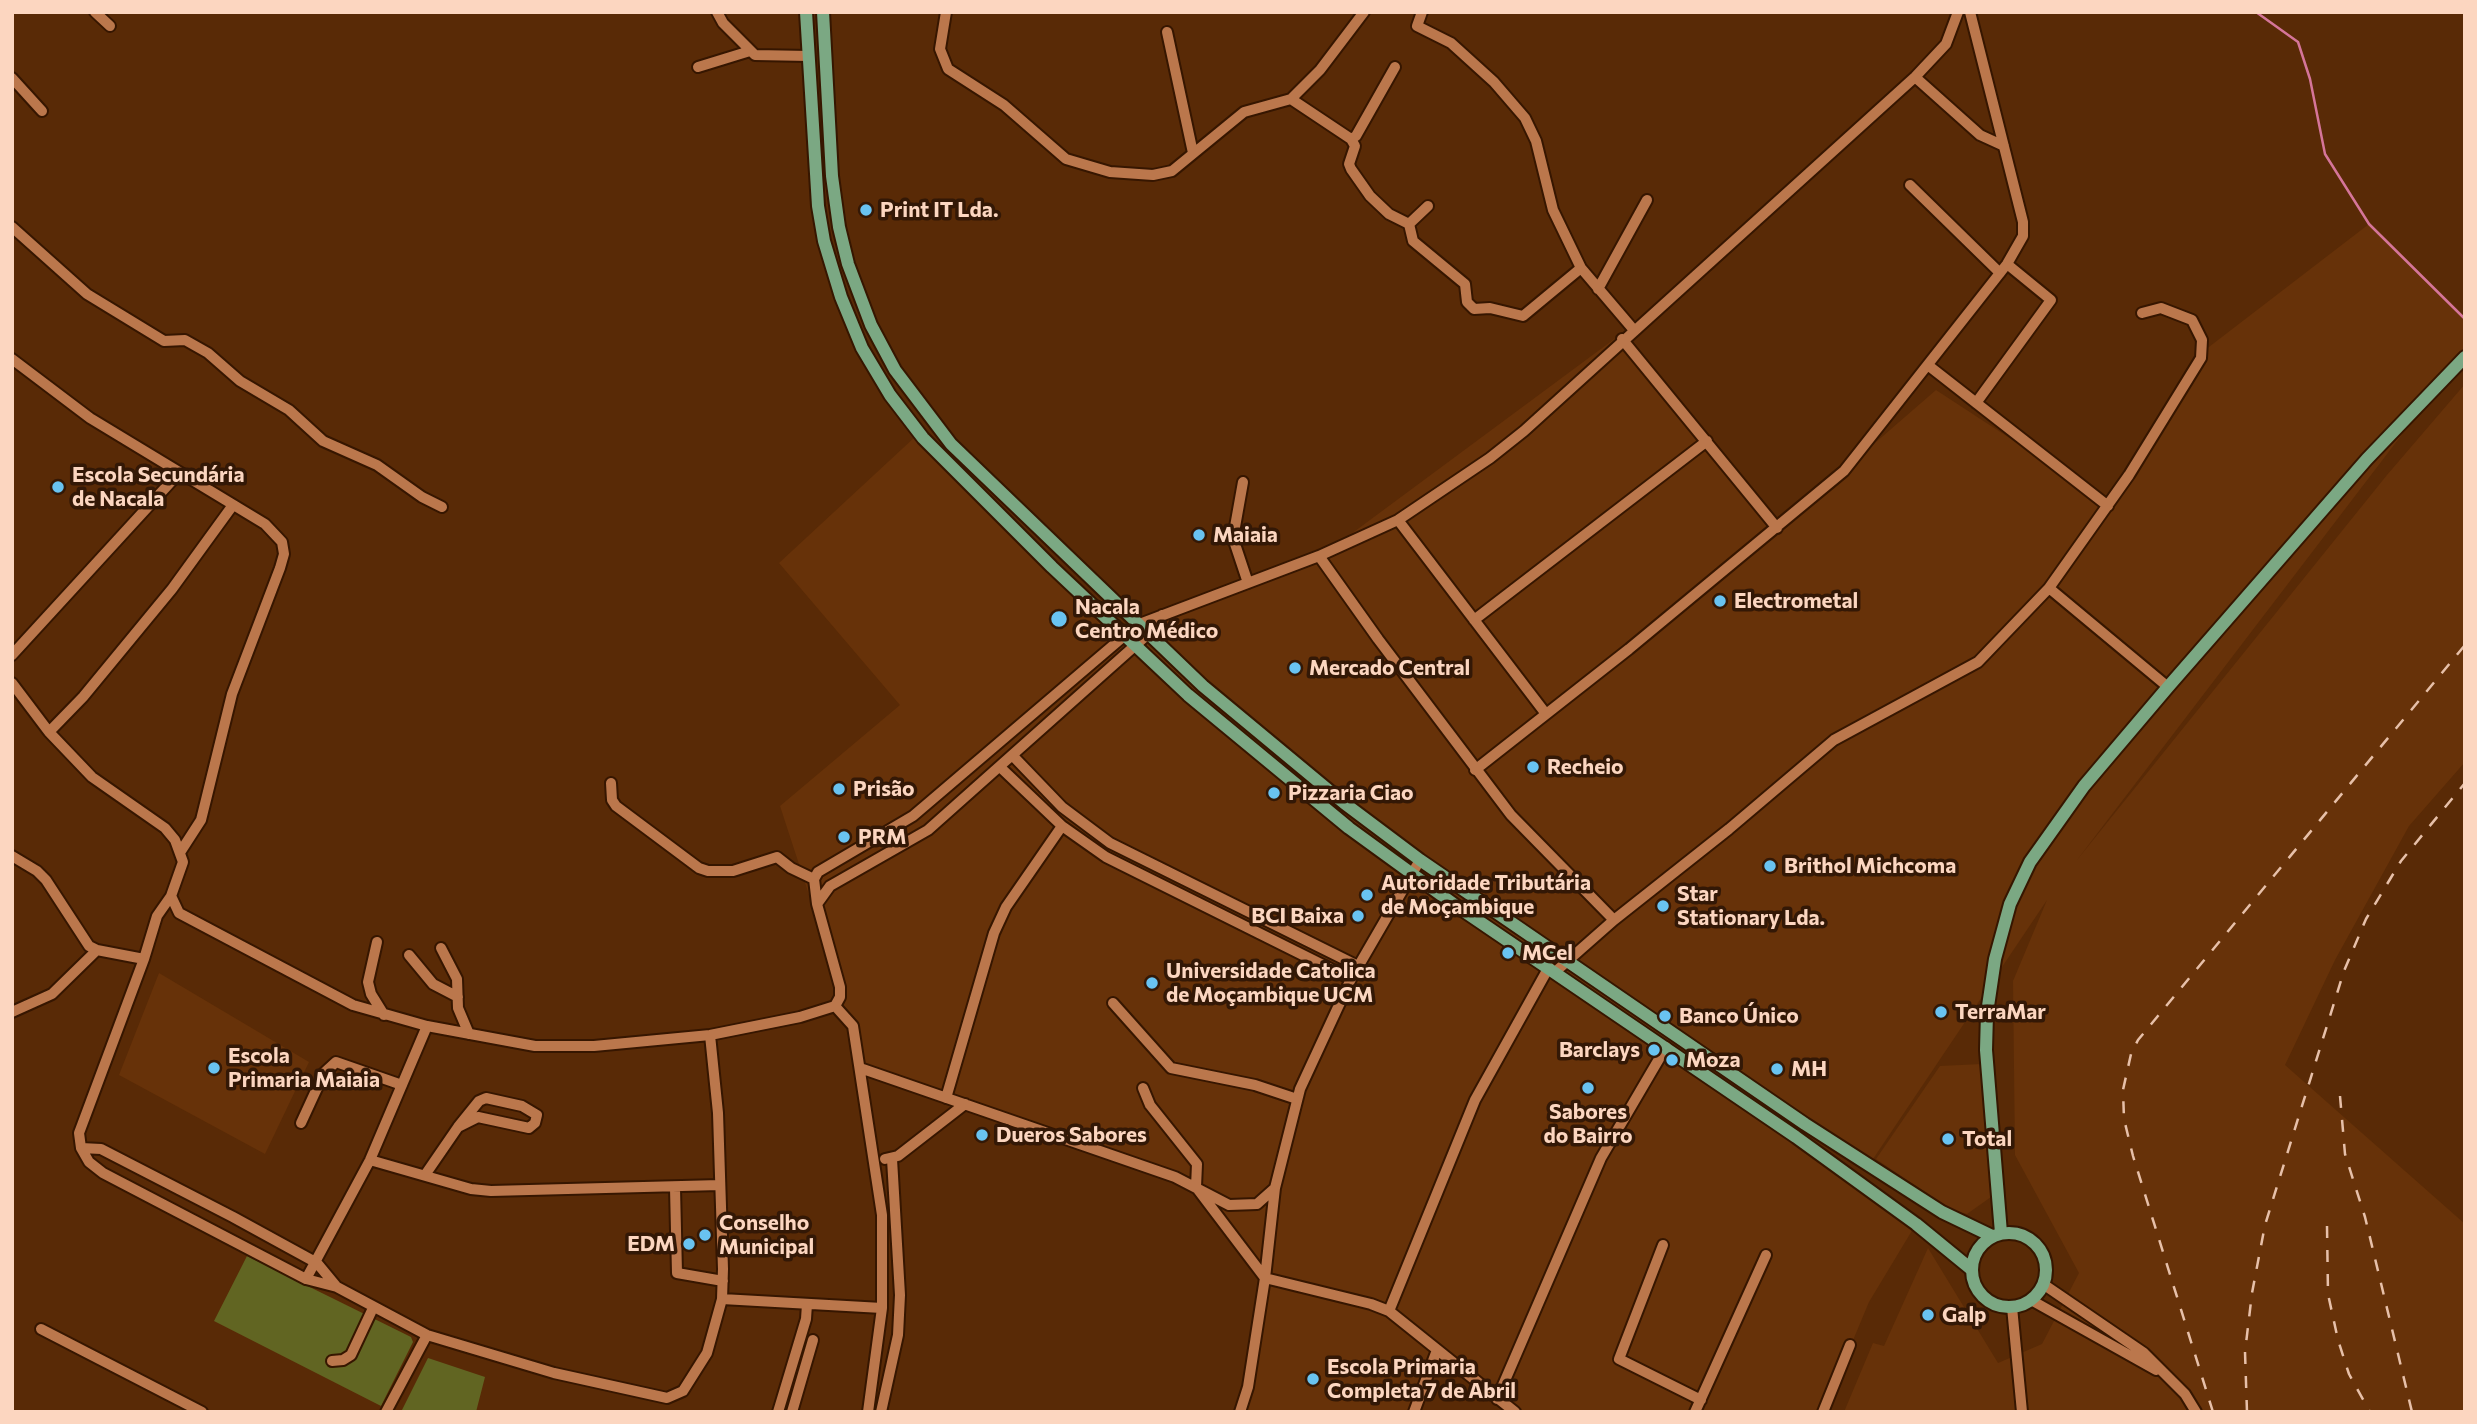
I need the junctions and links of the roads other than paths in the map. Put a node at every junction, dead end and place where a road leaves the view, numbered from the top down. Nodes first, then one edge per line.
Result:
1 (95, 12) edge
2 (717, 12) edge
3 (806, 12) edge
4 (823, 12) edge
5 (946, 12) edge
6 (1364, 12) edge
7 (1422, 12) edge
8 (1958, 12) edge
9 (1970, 12) edge
10 (110, 26) dead end
11 (1167, 32) dead end
12 (750, 51) junction
13 (809, 56) junction
14 (1395, 67) dead end
15 (698, 68) dead end
16 (1915, 76) junction
17 (12, 78) edge
18 (1291, 99) junction
19 (42, 111) dead end
20 (1351, 139) junction
21 (2004, 146) junction
22 (1193, 153) junction
23 (1910, 185) dead end
24 (1647, 200) dead end
25 (1428, 206) dead end
26 (1409, 224) junction
27 (12, 227) edge
28 (1581, 268) junction
29 (2003, 269) junction
30 (1598, 289) junction
31 (2142, 313) dead end
32 (1633, 329) junction
33 (1622, 339) junction
34 (2465, 357) edge
35 (12, 359) edge
36 (1928, 366) junction
37 (1976, 403) junction
38 (1707, 441) junction
39 (178, 474) junction
40 (1243, 482) dead end
41 (233, 505) junction
42 (2108, 506) junction
43 (442, 507) dead end
44 (1398, 520) junction
45 (1777, 528) junction
46 (1319, 556) junction
47 (1248, 583) junction
48 (2049, 588) junction
49 (1163, 614) junction
50 (1474, 620) junction
51 (1137, 625) junction
52 (1124, 635) junction
53 (1147, 635) junction
54 (1135, 646) junction
55 (12, 655) edge
56 (12, 683) edge
57 (2168, 687) junction
58 (1546, 714) junction
59 (50, 732) junction
60 (1013, 756) junction
61 (1000, 767) junction
62 (1475, 770) junction
63 (611, 783) dead end
64 (1062, 826) junction
65 (181, 851) junction
66 (12, 856) edge
67 (1420, 860) junction
68 (1411, 874) junction
69 (814, 879) junction
70 (171, 896) junction
71 (817, 904) junction
72 (1614, 920) junction
73 (377, 942) dead end
74 (442, 948) dead end
75 (97, 950) junction
76 (409, 955) dead end
77 (144, 959) junction
78 (1567, 960) junction
79 (1358, 966) junction
80 (1552, 969) junction
81 (1351, 979) junction
82 (458, 997) junction
83 (1113, 1003) dead end
84 (835, 1006) junction
85 (12, 1012) edge
86 (384, 1015) junction
87 (427, 1026) junction
88 (469, 1034) junction
89 (710, 1035) junction
90 (1666, 1047) junction
91 (860, 1068) junction
92 (401, 1085) junction
93 (1143, 1088) dead end
94 (946, 1098) junction
95 (1297, 1099) junction
96 (965, 1104) junction
97 (301, 1123) dead end
98 (1805, 1124) junction
99 (458, 1127) junction
100 (1796, 1137) junction
101 (81, 1148) junction
102 (875, 1159) junction
103 (892, 1159) junction
104 (370, 1160) junction
105 (425, 1175) junction
106 (720, 1185) junction
107 (675, 1188) junction
108 (1196, 1188) junction
109 (1275, 1188) junction
110 (1996, 1235) junction
111 (1663, 1245) dead end
112 (1766, 1255) dead end
113 (317, 1263) junction
114 (1971, 1269) junction
115 (1265, 1278) junction
116 (306, 1279) junction
117 (723, 1281) junction
118 (2043, 1284) junction
119 (337, 1287) junction
120 (722, 1299) junction
121 (2031, 1300) junction
122 (807, 1304) junction
123 (2012, 1307) junction
124 (373, 1308) junction
125 (882, 1308) junction
126 (1389, 1311) junction
127 (41, 1329) dead end
128 (427, 1335) junction
129 (813, 1340) dead end
130 (1850, 1345) dead end
131 (1437, 1350) junction
132 (332, 1361) dead end
133 (2171, 1378) junction
134 (1496, 1399) junction
135 (1701, 1400) junction
136 (202, 1412) edge
137 (386, 1412) edge
138 (778, 1412) edge
139 (792, 1412) edge
140 (868, 1412) edge
141 (881, 1412) edge
142 (1240, 1412) edge
143 (1414, 1412) edge
144 (1514, 1412) edge
145 (1695, 1412) edge
146 (1823, 1412) edge
147 (2022, 1412) edge
148 (2196, 1412) edge

1 - 10 street
2 - 12 street
3 - 13 main road
4 - 51 main road
5 - 22 street
6 - 18 street
7 - 28 street
8 - 16 street
9 - 21 street
11 - 22 street
12 - 13 street
12 - 15 street
13 - 52 main road
14 - 20 street
16 - 21 street
16 - 32 street
17 - 19 street
18 - 20 street
18 - 22 street
20 - 26 street
21 - 29 street
23 - 29 street
24 - 30 street
25 - 26 street
26 - 28 street
27 - 43 street
28 - 30 street
29 - 36 street
29 - 37 street
30 - 32 street
31 - 42 street
32 - 33 street
33 - 38 street
33 - 44 street
34 - 57 main road
35 - 39 street
36 - 37 street
36 - 45 street
37 - 42 street
38 - 45 street
38 - 50 street
39 - 41 street
39 - 55 street
40 - 47 street
41 - 59 street
41 - 65 street
42 - 48 street
44 - 46 street
44 - 50 street
45 - 58 street
46 - 47 street
46 - 62 street
47 - 49 street
48 - 57 street
48 - 72 street
49 - 51 street
49 - 53 street
50 - 58 street
51 - 52 street
51 - 53 main road
52 - 54 main road
52 - 69 street
53 - 54 street
53 - 67 main road
54 - 60 street
54 - 68 main road
56 - 59 street
57 - 110 main road
58 - 62 street
59 - 65 street
60 - 61 street
60 - 79 street
61 - 64 street
61 - 71 street
62 - 72 street
63 - 69 street
64 - 81 street
64 - 94 street
65 - 70 street
66 - 75 street
67 - 68 street
67 - 78 main road
68 - 79 street
68 - 80 main road
69 - 71 street
70 - 77 street
70 - 86 street
71 - 84 street
72 - 78 street
73 - 86 street
74 - 82 street
75 - 77 street
75 - 85 street
76 - 82 street
77 - 101 street
78 - 80 street
78 - 98 main road
79 - 81 street
80 - 90 main road
80 - 126 street
81 - 95 street
82 - 88 street
83 - 95 street
84 - 89 street
84 - 91 street
86 - 87 street
87 - 88 street
87 - 92 street
88 - 89 street
89 - 106 street
90 - 100 main road
90 - 134 street
91 - 94 street
91 - 102 street
92 - 97 street
92 - 104 street
93 - 108 street
94 - 96 street
95 - 109 street
96 - 103 street
96 - 108 street
98 - 100 main road
98 - 110 main road
99 - 99 street
99 - 105 street
100 - 114 main road
101 - 113 street
101 - 116 street
102 - 103 street
102 - 125 street
103 - 141 street
104 - 105 street
104 - 113 street
105 - 107 street
106 - 107 street
106 - 117 street
107 - 117 street
108 - 109 street
108 - 115 street
109 - 115 street
110 - 114 main road
110 - 118 main road
111 - 135 street
112 - 135 street
113 - 116 street
113 - 119 street
114 - 123 main road
115 - 126 street
115 - 142 street
116 - 119 street
117 - 120 street
118 - 121 main road
118 - 133 street
119 - 124 street
120 - 122 street
120 - 128 street
121 - 123 main road
121 - 133 street
122 - 125 street
122 - 138 street
123 - 147 street
124 - 128 street
124 - 132 street
125 - 140 street
126 - 131 street
127 - 136 street
128 - 137 street
129 - 139 street
130 - 146 street
131 - 134 street
131 - 143 street
133 - 148 street
134 - 144 street
135 - 145 street

